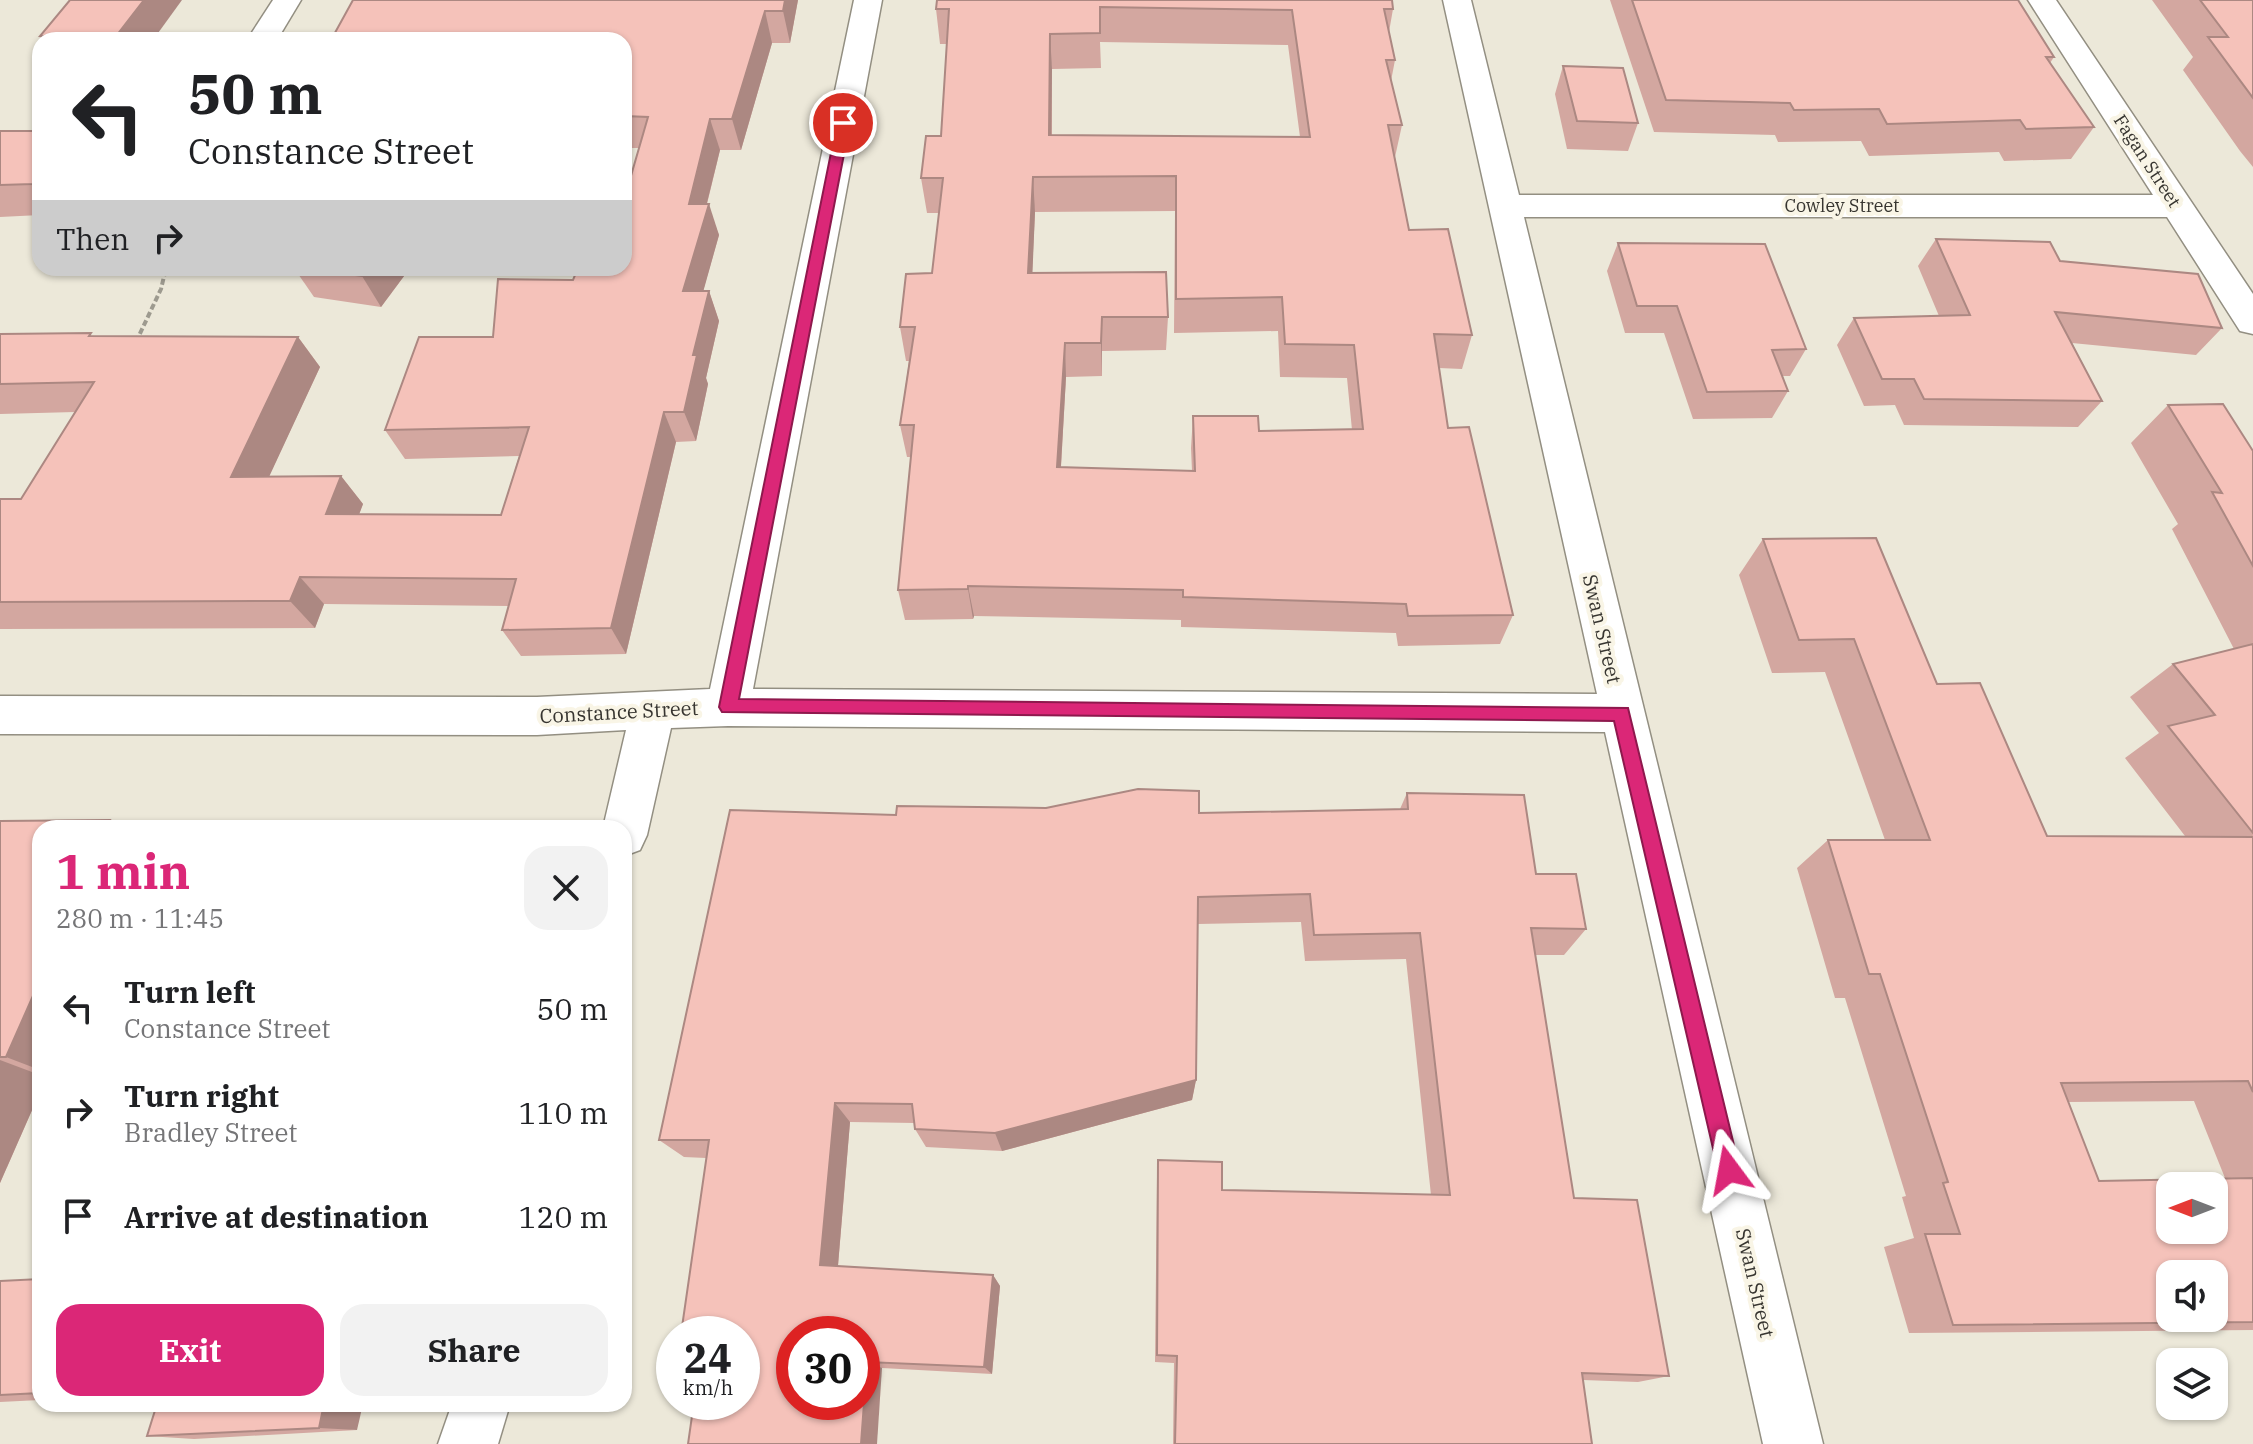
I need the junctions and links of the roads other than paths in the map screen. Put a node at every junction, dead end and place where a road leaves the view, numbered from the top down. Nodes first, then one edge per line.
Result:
1 (287, 0) edge
2 (868, 0) edge
3 (1457, 0) edge
4 (2042, 0) edge
5 (267, 32) edge
6 (1507, 206) junction
7 (2177, 206) junction
8 (2253, 322) edge
9 (728, 707) junction
10 (651, 710) junction
11 (1621, 713) junction
12 (0, 715) edge
13 (628, 820) edge
14 (478, 1412) edge
15 (468, 1444) edge
16 (1793, 1444) edge

1 - 5 street
2 - 9 street
3 - 6 street, Swan Street
4 - 7 street, Fagan Street
6 - 7 street, Cowley Street
6 - 11 street, Swan Street
7 - 8 street, Fagan Street
9 - 10 street, Constance Street
9 - 11 street, Constance Street
10 - 12 street, Constance Street
10 - 13 street
11 - 16 street, Swan Street
14 - 15 street

